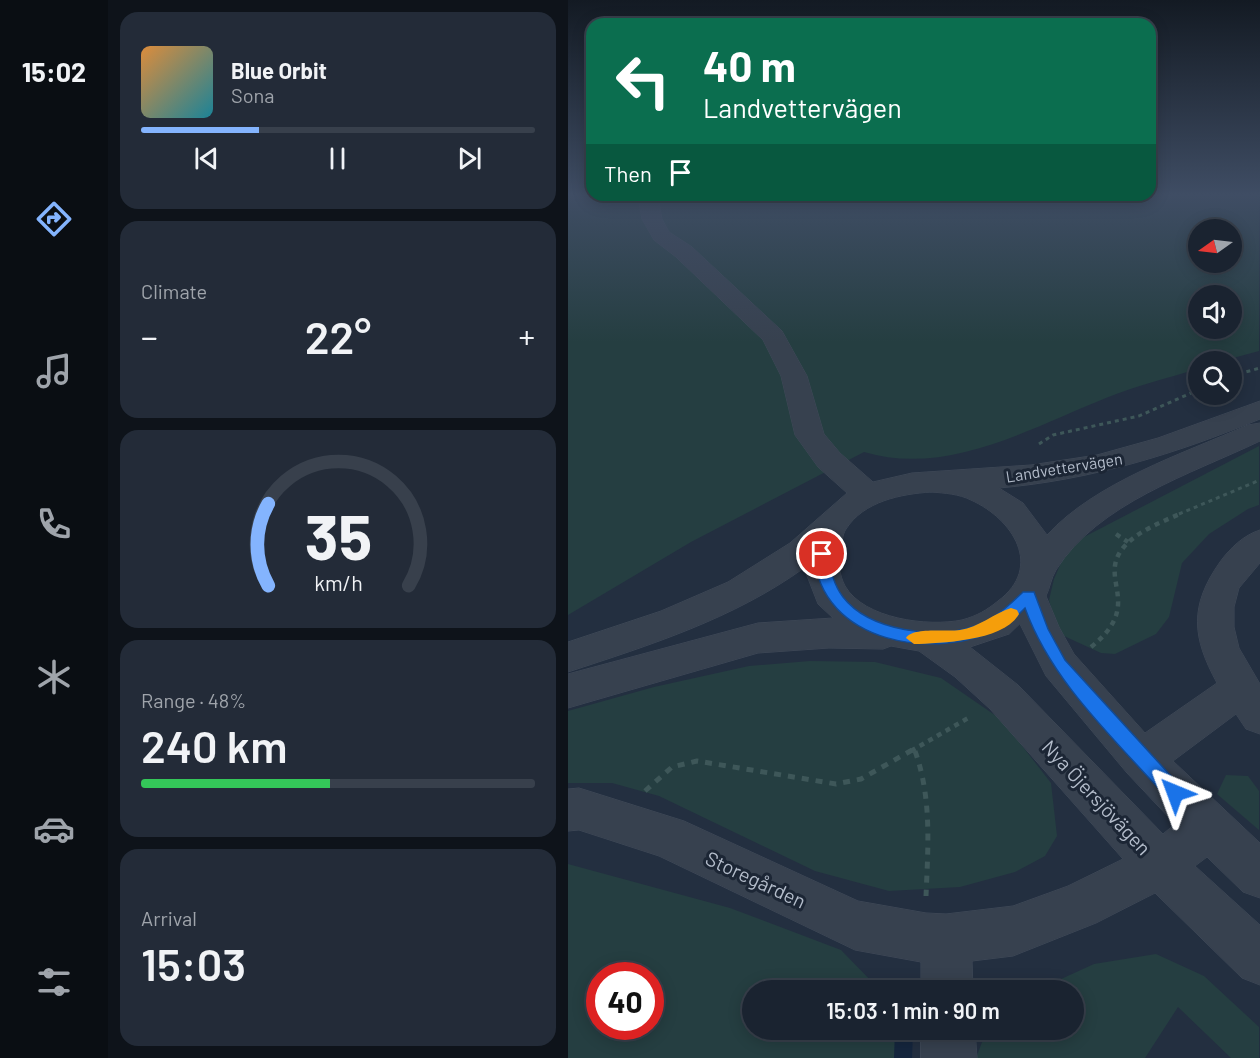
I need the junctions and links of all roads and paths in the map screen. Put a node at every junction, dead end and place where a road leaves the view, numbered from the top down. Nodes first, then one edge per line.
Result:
1 (670, 243) edge
2 (1260, 368) edge
3 (1242, 373) edge
4 (1260, 409) edge
5 (1260, 430) edge
6 (1260, 480) edge
7 (932, 482) junction
8 (869, 495) junction
9 (830, 527) junction
10 (1260, 542) edge
11 (1034, 582) junction
12 (912, 636) junction
13 (1085, 651) dead end
14 (568, 657) edge
15 (568, 691) edge
16 (1250, 703) edge
17 (975, 714) dead end
18 (915, 751) junction
19 (1142, 759) junction
20 (568, 810) edge
21 (616, 821) junction
22 (1207, 827) junction
23 (1160, 865) junction
24 (1260, 875) edge
25 (936, 939) junction
26 (1260, 960) edge
27 (945, 980) edge
28 (948, 1040) edge
29 (949, 1058) edge

1 - 8 street
2 - 3 path
4 - 7 street, Landvettervägen
5 - 11 street, Landvettervägen
6 - 13 path
7 - 8 street, Landvettervägen
7 - 11 street, Landvettervägen
8 - 9 street, Landvettervägen
9 - 12 street, Landvettervägen
9 - 14 street, Landvettervägen
10 - 16 street
11 - 12 street, Landvettervägen
11 - 19 street
12 - 15 street, Landvettervägen
12 - 23 street, Nya Öjersjövägen
16 - 19 street
17 - 18 path
18 - 21 path
18 - 25 path
19 - 22 street
20 - 21 street, Storegården
21 - 25 street, Storegården
22 - 23 street, Storegården
22 - 24 street
23 - 25 street, Storegården
23 - 26 street, Nya Öjersjövägen
25 - 27 street
28 - 29 street

